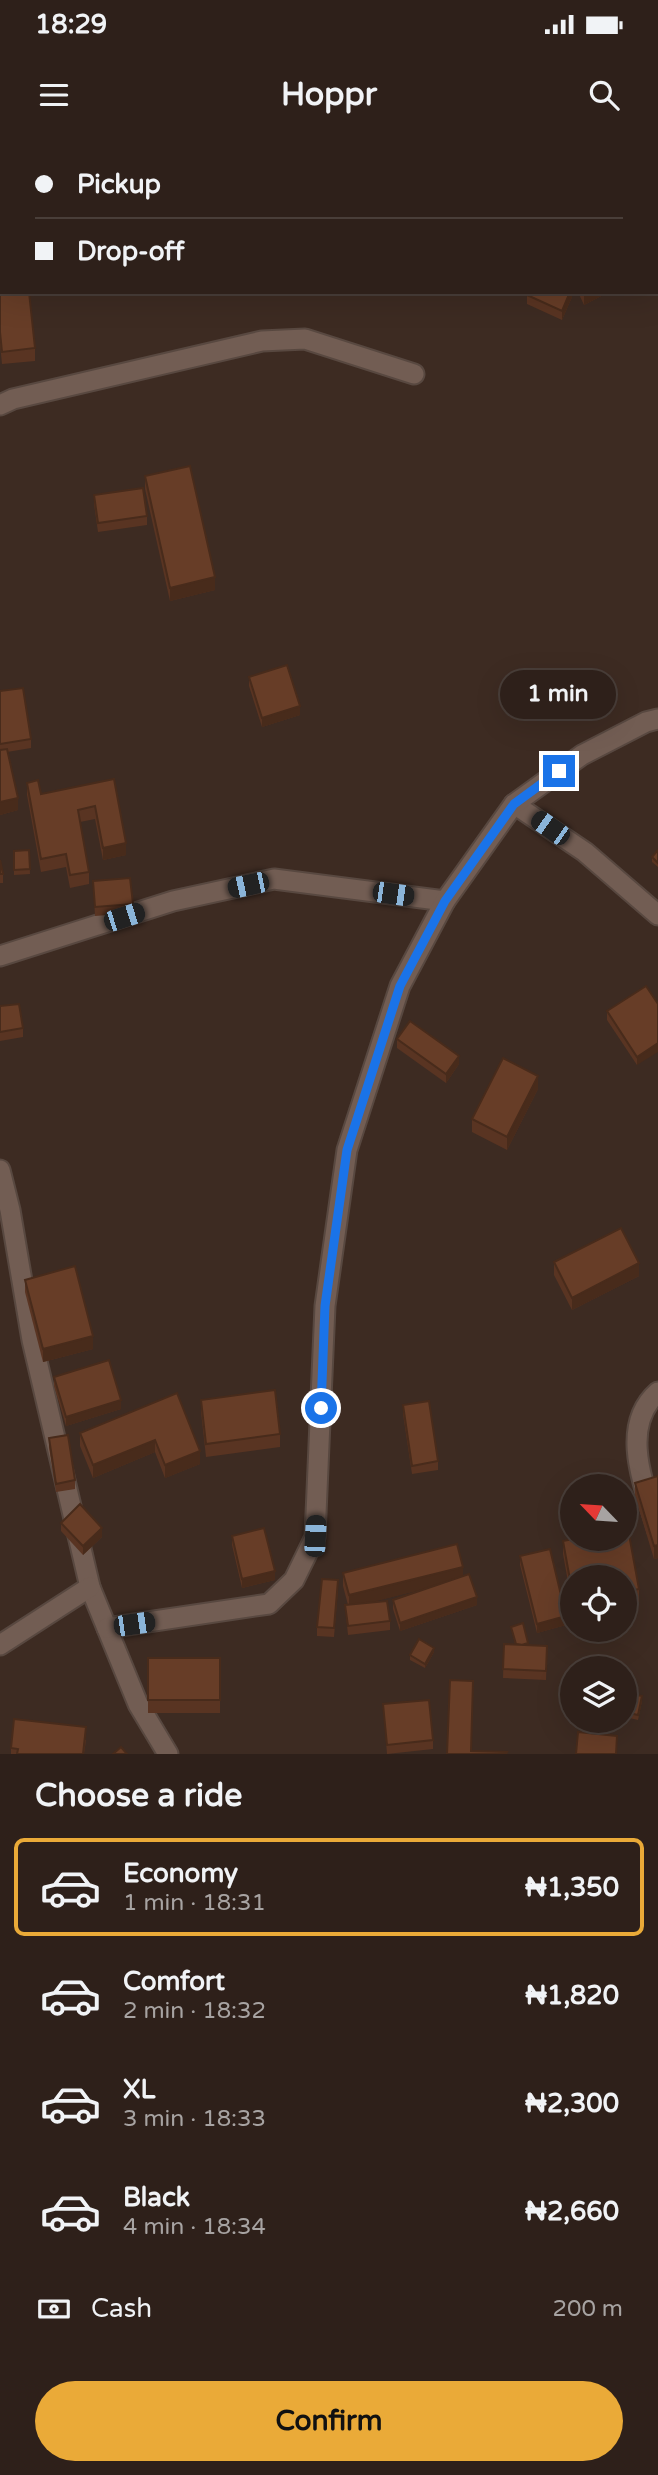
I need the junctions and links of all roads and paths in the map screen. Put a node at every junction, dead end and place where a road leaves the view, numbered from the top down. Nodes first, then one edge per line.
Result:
1 (414, 374) dead end
2 (0, 405) edge
3 (658, 719) edge
4 (514, 804) junction
5 (445, 901) junction
6 (658, 915) edge
7 (0, 956) edge
8 (0, 1170) edge
9 (6, 1219) edge
10 (658, 1392) edge
11 (658, 1531) edge
12 (90, 1587) junction
13 (107, 1628) junction
14 (0, 1645) edge
15 (168, 1754) edge

1 - 2 street
3 - 4 street
4 - 5 street
4 - 6 street
5 - 7 street
5 - 13 street
8 - 9 street
9 - 12 street
10 - 11 street
12 - 13 street
12 - 14 street
13 - 15 street

